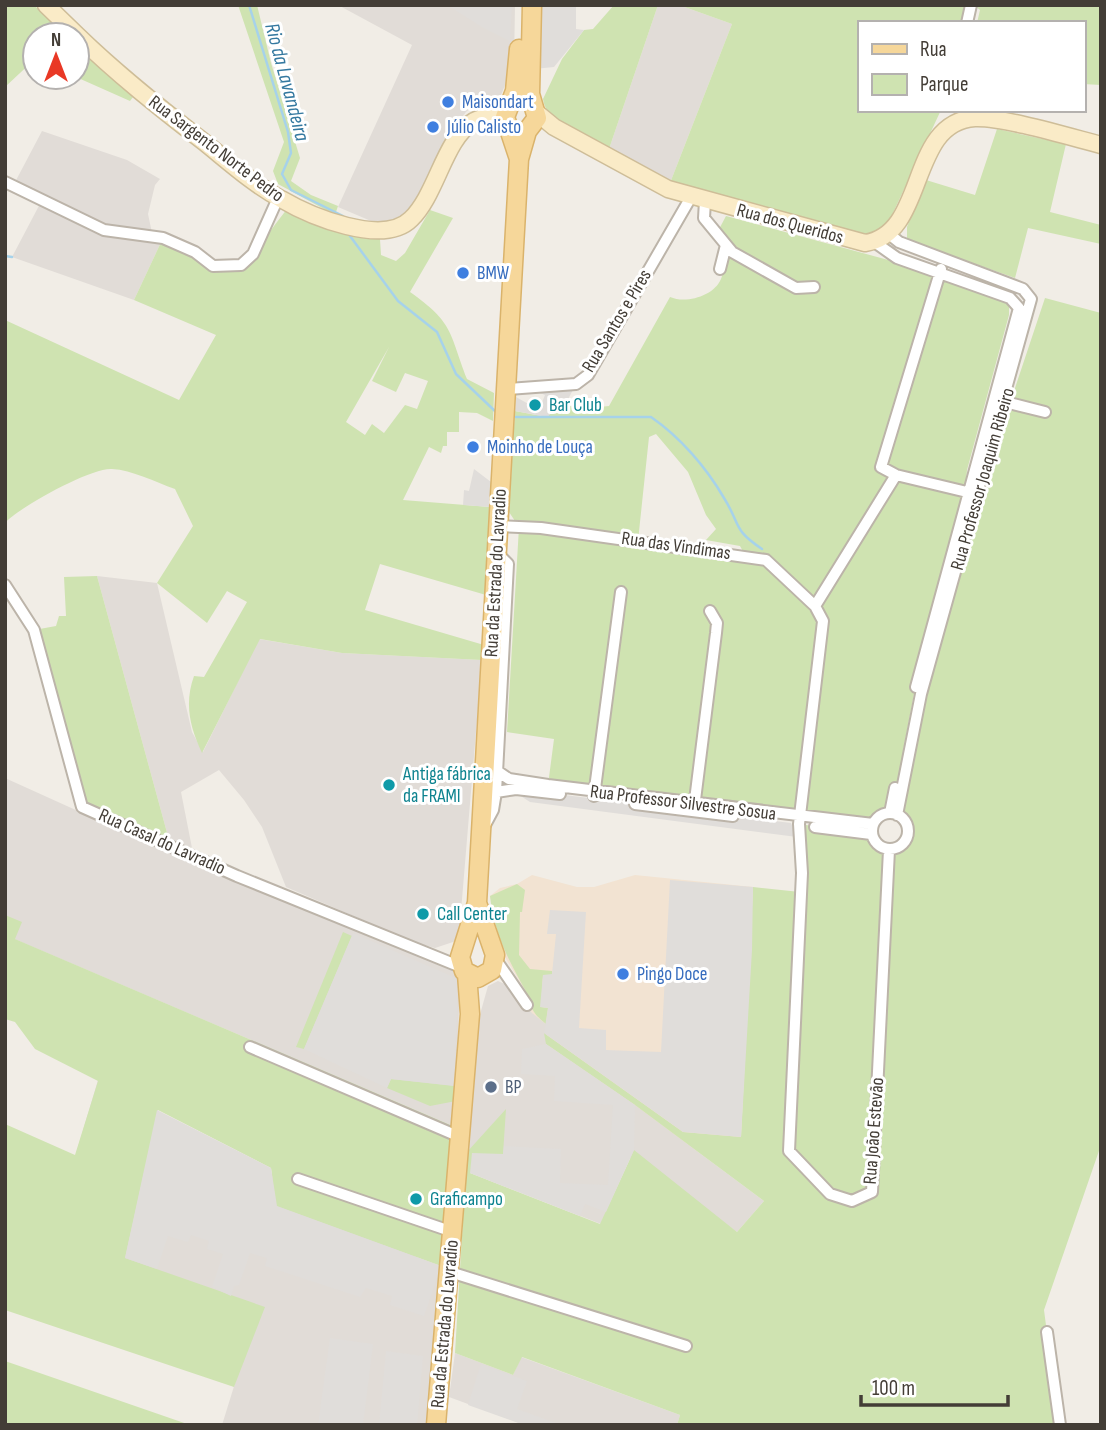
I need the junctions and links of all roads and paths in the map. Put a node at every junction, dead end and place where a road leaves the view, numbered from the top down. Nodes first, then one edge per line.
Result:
1 (46, 5) edge
2 (522, 5) edge
3 (532, 5) edge
4 (63, 21) edge
5 (525, 27) junction
6 (91, 48) edge
7 (952, 117) edge
8 (521, 118) junction
9 (1101, 145) edge
10 (5, 182) edge
11 (278, 198) junction
12 (698, 199) junction
13 (889, 234) junction
14 (873, 242) junction
15 (726, 245) junction
16 (944, 260) junction
17 (720, 268) dead end
18 (970, 269) junction
19 (939, 275) junction
20 (964, 284) junction
21 (814, 287) dead end
22 (508, 389) junction
23 (1005, 402) junction
24 (1045, 412) dead end
25 (896, 475) junction
26 (967, 492) junction
27 (499, 526) junction
28 (498, 554) junction
29 (5, 585) edge
30 (621, 592) dead end
31 (815, 606) junction
32 (710, 611) dead end
33 (497, 771) junction
34 (496, 792) junction
35 (594, 795) junction
36 (694, 807) junction
37 (893, 814) junction
38 (799, 821) junction
39 (872, 829) junction
40 (481, 834) junction
41 (889, 850) junction
42 (477, 903) junction
43 (477, 963) junction
44 (527, 1005) dead end
45 (250, 1047) dead end
46 (460, 1137) junction
47 (298, 1179) dead end
48 (453, 1232) junction
49 (450, 1272) junction
50 (1047, 1332) dead end
51 (685, 1346) dead end
52 (436, 1425) edge
53 (1060, 1425) edge

1 - 4 street, Rua Sargento Norte Pedro
2 - 5 main road, Rua da Estrada do Lavradio
3 - 5 main road, Rua da Estrada do Lavradio
5 - 8 main road, Rua da Estrada do Lavradio
6 - 11 street, Rua Sargento Norte Pedro
7 - 9 street
7 - 13 street
8 - 11 street, Rua Sargento Norte Pedro
8 - 12 street, Rua dos Queridos
8 - 22 main road, Rua da Estrada do Lavradio
10 - 11 street
12 - 14 street, Rua dos Queridos
12 - 15 street
12 - 22 street, Rua Santos e Pires
13 - 14 street
13 - 16 street, Rua Professor Joaquim Ribeiro
14 - 19 street, Rua Professor Joaquim Ribeiro
15 - 17 street
15 - 21 street
16 - 18 street, Rua Professor Joaquim Ribeiro
16 - 19 street
18 - 20 street
18 - 23 street, Rua Professor Joaquim Ribeiro
19 - 20 street, Rua Professor Joaquim Ribeiro
19 - 25 street
20 - 26 street, Rua Professor Joaquim Ribeiro
22 - 27 main road, Rua da Estrada do Lavradio
23 - 24 street
23 - 37 street, Rua Professor Joaquim Ribeiro
25 - 26 street
25 - 31 street
26 - 37 street, Rua Professor Joaquim Ribeiro
27 - 28 main road, Rua da Estrada do Lavradio
27 - 31 street, Rua das Vindimas
28 - 33 street
28 - 40 main road, Rua da Estrada do Lavradio
29 - 43 street, Rua Casal do Lavradio
30 - 35 street
31 - 38 street
32 - 36 street
33 - 34 street
33 - 35 street, Rua Professor Silvestre Sosua
34 - 35 street, Rua Professor Silvestre Sosua
34 - 40 street
35 - 36 street, Rua Professor Silvestre Sosua
36 - 38 street, Rua Professor Silvestre Sosua
37 - 39 street
37 - 41 street
38 - 39 street, Rua Professor Silvestre Sosua
38 - 41 street, Rua João Estevão
39 - 41 street
40 - 42 main road, Rua da Estrada do Lavradio
42 - 43 main road, Rua da Estrada do Lavradio
42 - 43 main road, Rua da Estrada do Lavradio
43 - 44 street
43 - 46 main road, Rua da Estrada do Lavradio
45 - 46 street
46 - 48 main road, Rua da Estrada do Lavradio
47 - 48 street
48 - 49 main road, Rua da Estrada do Lavradio
49 - 51 street
49 - 52 main road, Rua da Estrada do Lavradio
50 - 53 street

